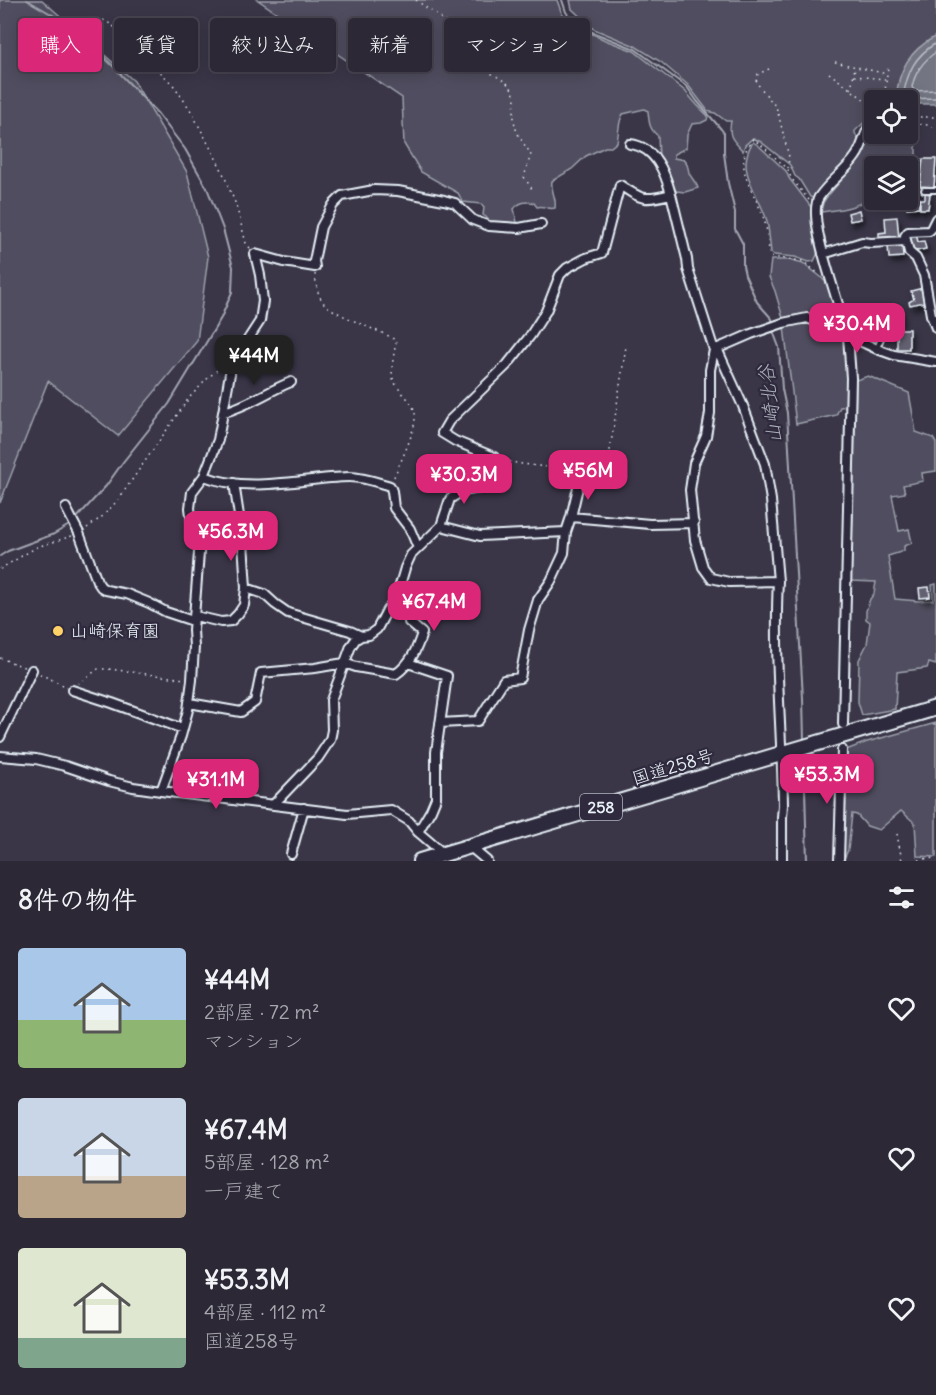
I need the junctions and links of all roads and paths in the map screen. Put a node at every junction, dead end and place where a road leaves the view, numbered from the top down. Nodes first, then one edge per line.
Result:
1 (416, 0) edge
2 (103, 20) dead end
3 (835, 62) dead end
4 (855, 66) junction
5 (888, 66) dead end
6 (770, 69) dead end
7 (829, 73) dead end
8 (887, 74) junction
9 (854, 75) junction
10 (886, 79) junction
11 (851, 90) junction
12 (885, 90) edge
13 (864, 100) edge
14 (918, 117) edge
15 (936, 117) edge
16 (918, 124) edge
17 (936, 129) edge
18 (864, 138) edge
19 (630, 144) dead end
20 (788, 169) junction
21 (924, 190) dead end
22 (936, 190) edge
23 (534, 192) dead end
24 (671, 194) junction
25 (817, 204) junction
26 (936, 219) edge
27 (541, 224) dead end
28 (906, 241) junction
29 (255, 254) junction
30 (823, 254) junction
31 (315, 267) junction
32 (833, 285) junction
33 (936, 328) edge
34 (885, 329) dead end
35 (847, 335) junction
36 (626, 346) dead end
37 (877, 349) junction
38 (714, 350) junction
39 (233, 357) junction
40 (936, 362) edge
41 (291, 382) dead end
42 (224, 412) junction
43 (494, 457) junction
44 (204, 476) junction
45 (580, 479) junction
46 (234, 483) junction
47 (390, 486) junction
48 (66, 508) dead end
49 (571, 517) junction
50 (694, 524) junction
51 (441, 526) junction
52 (566, 532) junction
53 (80, 533) junction
54 (418, 548) junction
55 (0, 569) edge
56 (778, 581) junction
57 (246, 588) junction
58 (396, 597) junction
59 (194, 619) junction
60 (361, 636) junction
61 (0, 658) edge
62 (344, 663) junction
63 (408, 663) junction
64 (32, 670) junction
65 (192, 680) junction
66 (72, 690) junction
67 (189, 703) junction
68 (936, 708) edge
69 (440, 723) junction
70 (843, 724) dead end
71 (183, 729) junction
72 (0, 737) edge
73 (842, 750) dead end
74 (785, 752) junction
75 (0, 756) edge
76 (161, 791) junction
77 (274, 804) junction
78 (304, 808) junction
79 (418, 832) junction
80 (897, 834) dead end
81 (469, 846) junction
82 (291, 854) dead end
83 (444, 854) junction
84 (936, 859) edge
85 (420, 861) edge
86 (487, 861) edge
87 (782, 861) edge
88 (839, 861) edge
89 (902, 861) edge
90 (913, 861) edge

1 - 23 path
2 - 29 path
3 - 4 path
4 - 8 path
4 - 9 path
5 - 8 path
6 - 20 path
7 - 11 path
8 - 10 path
9 - 10 path
9 - 11 path
10 - 12 path
11 - 13 path
14 - 15 path
16 - 17 path
18 - 25 street
19 - 24 street
20 - 25 path
20 - 32 path
21 - 22 lane
24 - 38 street
24 - 43 street
25 - 30 street
26 - 28 street
27 - 31 street
28 - 30 street
28 - 33 street
29 - 31 street
29 - 39 street
30 - 32 street
31 - 47 path
32 - 35 street
34 - 37 lane
35 - 37 street
35 - 38 street
35 - 70 street
36 - 45 path
37 - 40 street
38 - 50 street
38 - 56 street
39 - 42 street
39 - 53 path
41 - 42 street
42 - 44 street
43 - 45 path
43 - 51 street
44 - 46 street
44 - 59 street
45 - 49 street
46 - 47 street
46 - 57 street
47 - 54 street
48 - 53 street
49 - 50 street
49 - 52 street
50 - 56 street
51 - 52 street
51 - 54 street
52 - 69 street
53 - 55 path
53 - 59 street
54 - 58 street
56 - 74 street
57 - 59 street
57 - 60 street
58 - 60 street
58 - 63 street
59 - 65 street
60 - 62 street
61 - 64 path
62 - 63 street
62 - 67 street
62 - 77 street
63 - 69 street
64 - 66 path
64 - 72 street
65 - 66 path
65 - 67 street
66 - 71 street
67 - 71 street
68 - 74 highway, 国道258号 / 258
69 - 79 street
71 - 76 street
73 - 88 street
74 - 81 highway, 国道258号 / 258
74 - 87 street
75 - 76 street
76 - 77 street
77 - 78 street
78 - 79 street
78 - 82 street
79 - 83 street
80 - 89 path
81 - 83 highway, 国道258号 / 258
81 - 86 street
83 - 85 highway, 国道258号 / 258
84 - 90 path

